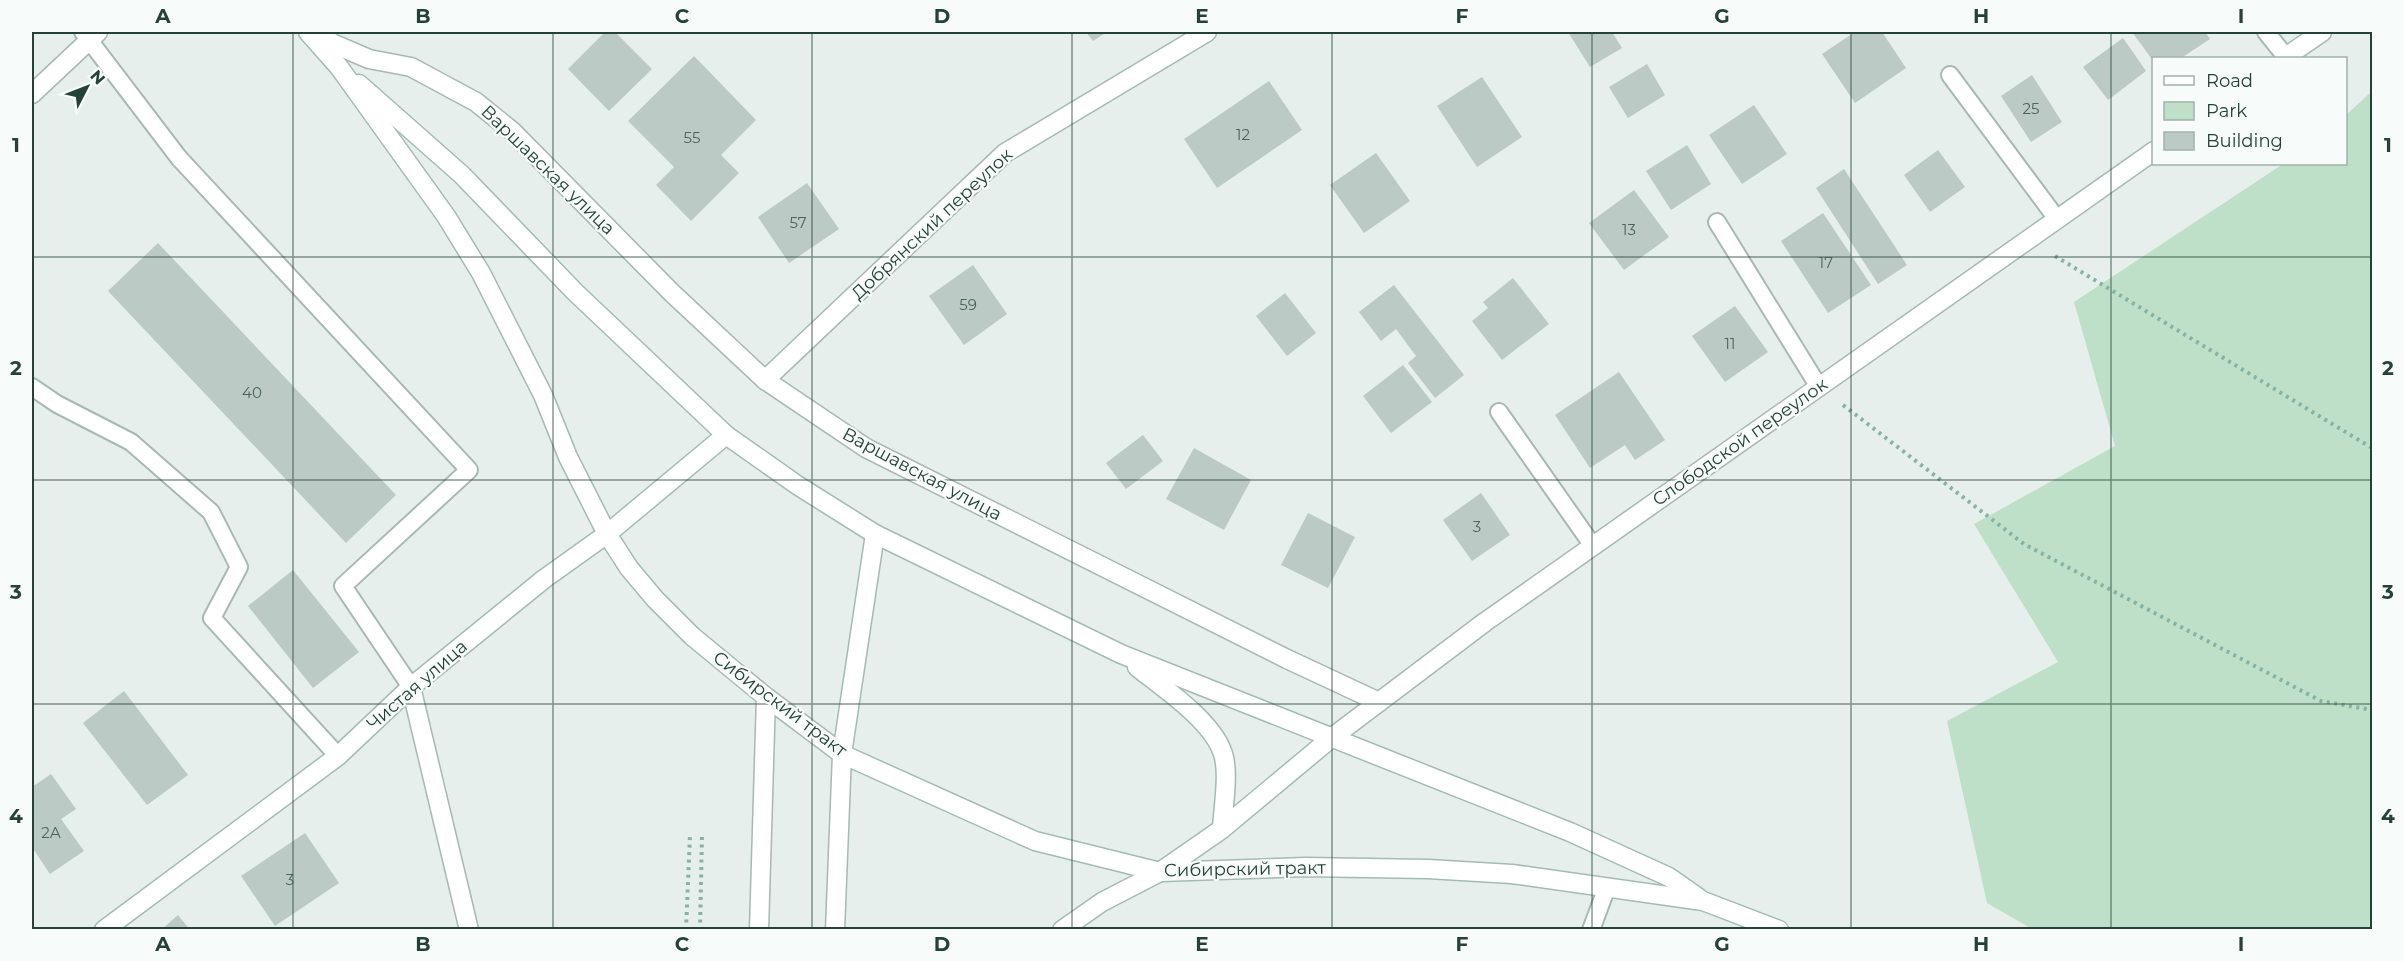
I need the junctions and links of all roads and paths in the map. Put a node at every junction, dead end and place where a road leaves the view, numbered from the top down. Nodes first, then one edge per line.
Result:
1 (308, 32) edge
2 (314, 32) edge
3 (1207, 32) edge
4 (2266, 32) edge
5 (2322, 32) edge
6 (90, 34) edge
7 (2284, 57) edge
8 (2286, 57) edge
9 (339, 68) junction
10 (1950, 75) dead end
11 (32, 94) edge
12 (2152, 152) edge
13 (2057, 219) junction
14 (1717, 222) dead end
15 (2028, 239) junction
16 (765, 380) junction
17 (32, 387) edge
18 (1819, 387) junction
19 (1499, 412) dead end
20 (726, 435) junction
21 (2373, 448) edge
22 (607, 534) junction
23 (875, 534) junction
24 (1593, 546) junction
25 (1121, 654) junction
26 (411, 687) junction
27 (766, 697) junction
28 (1379, 702) junction
29 (2373, 710) edge
30 (1330, 739) junction
31 (842, 754) junction
32 (338, 756) junction
33 (1222, 829) junction
34 (690, 835) dead end
35 (702, 835) dead end
36 (1161, 872) junction
37 (1607, 887) junction
38 (1703, 901) junction
39 (104, 930) edge
40 (469, 930) edge
41 (686, 930) edge
42 (700, 930) edge
43 (759, 930) edge
44 (835, 930) edge
45 (1062, 930) edge
46 (1591, 930) edge
47 (1779, 930) edge

1 - 9 main road
2 - 16 main road, Варшавская улица
3 - 16 main road, Добрянский переулок
4 - 7 lane
5 - 8 main road
6 - 11 main road
6 - 26 lane
9 - 20 main road
9 - 22 main road
10 - 13 lane
12 - 13 main road, Слободской переулок
13 - 15 main road, Слободской переулок
14 - 18 lane
15 - 18 main road, Слободской переулок
15 - 21 path
16 - 28 main road, Варшавская улица
17 - 32 lane
18 - 24 main road, Слободской переулок
18 - 29 path
19 - 24 lane
20 - 22 main road, Чистая улица
20 - 23 main road, Сибирский тракт
22 - 26 main road, Чистая улица
22 - 27 main road, Сибирский тракт
23 - 25 main road, Сибирский тракт
23 - 31 main road
24 - 28 main road, Слободской переулок
25 - 30 main road, Сибирский тракт
25 - 33 main road
26 - 32 main road, Чистая улица
26 - 40 main road
27 - 31 main road, Сибирский тракт
27 - 43 main road
28 - 30 main road, Слободской переулок
30 - 33 main road, Слободской переулок
30 - 38 main road, Сибирский тракт
31 - 36 main road, Сибирский тракт
31 - 44 main road
32 - 39 main road, Чистая улица
33 - 36 main road, Слободской переулок
34 - 41 path
35 - 42 path
36 - 37 main road, Сибирский тракт
36 - 45 main road, Слободской переулок
37 - 38 main road, Сибирский тракт
37 - 46 lane
38 - 47 main road, Сибирский тракт

